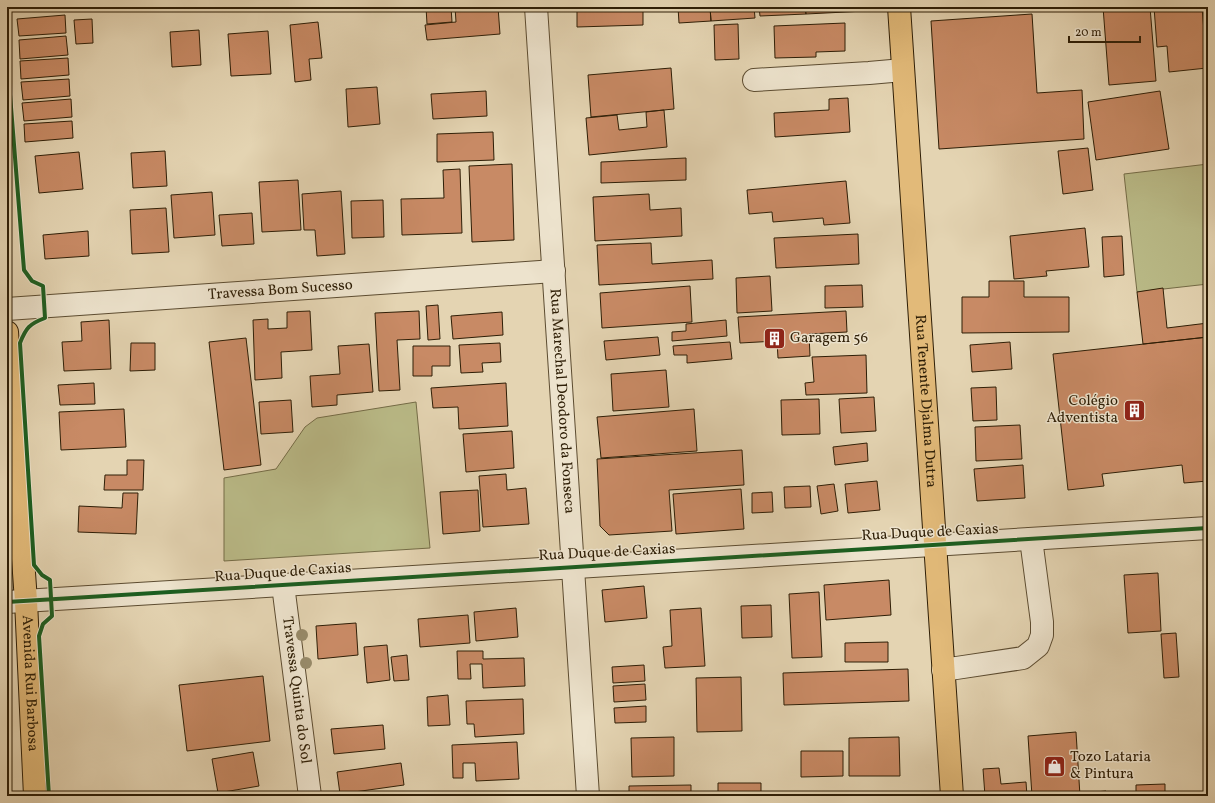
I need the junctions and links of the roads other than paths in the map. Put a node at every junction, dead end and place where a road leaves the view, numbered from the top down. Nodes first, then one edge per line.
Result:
1 (536, 7) edge
2 (899, 7) edge
3 (903, 70) junction
4 (754, 80) dead end
5 (554, 271) junction
6 (7, 309) edge
7 (7, 332) edge
8 (1208, 528) edge
9 (1031, 540) junction
10 (935, 544) junction
11 (573, 567) junction
12 (283, 585) junction
13 (16, 601) edge
14 (943, 670) junction
15 (35, 796) edge
16 (310, 796) edge
17 (588, 796) edge
18 (952, 796) edge

1 - 5 street, Rua Marechal Deodoro da Fonseca
2 - 3 main road, Rua Tenente Djalma Dutra
3 - 4 street
3 - 10 main road, Rua Tenente Djalma Dutra
5 - 6 street, Travessa Bom Sucesso
5 - 11 street, Rua Marechal Deodoro da Fonseca
7 - 13 main road, Avenida Rui Barbosa
8 - 9 street, Rua Duque de Caxias
9 - 10 street, Rua Duque de Caxias
9 - 14 street
10 - 11 street, Rua Duque de Caxias
10 - 14 main road, Rua Tenente Djalma Dutra
11 - 12 street, Rua Duque de Caxias
11 - 17 street, Rua Marechal Deodoro da Fonseca
12 - 13 street, Rua Duque de Caxias
12 - 16 street, Travessa Quinta do Sol
13 - 15 main road, Avenida Rui Barbosa
14 - 18 main road, Rua Tenente Djalma Dutra

